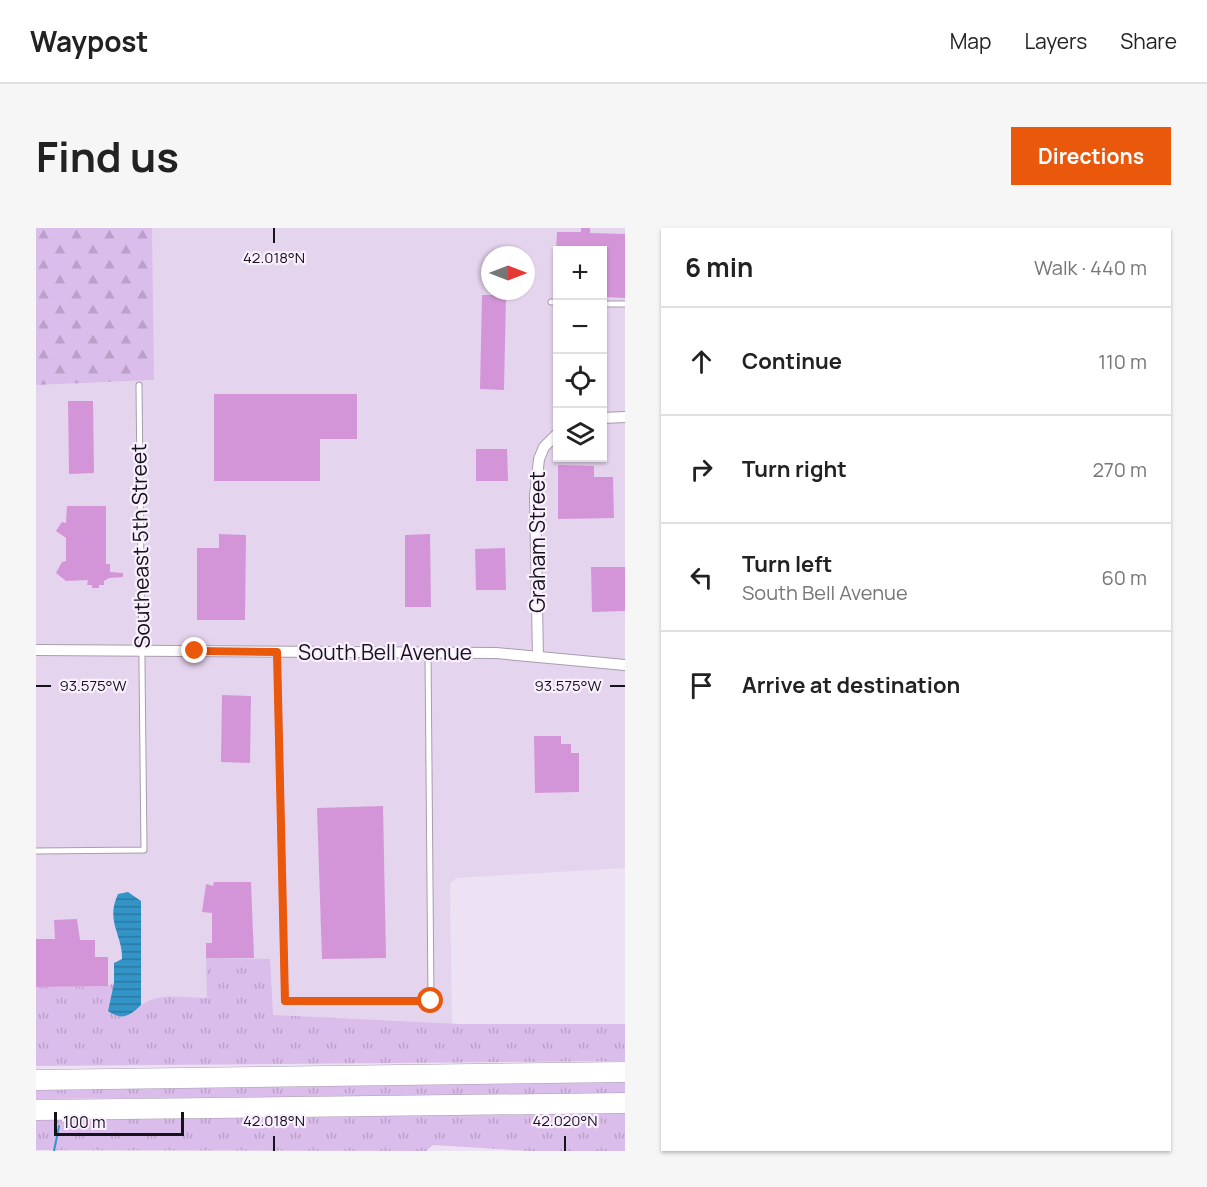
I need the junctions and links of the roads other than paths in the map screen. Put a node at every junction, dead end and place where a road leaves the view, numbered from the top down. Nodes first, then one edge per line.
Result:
1 (607, 304) edge
2 (625, 304) edge
3 (139, 385) dead end
4 (553, 439) edge
5 (36, 650) edge
6 (142, 650) junction
7 (277, 652) junction
8 (428, 653) junction
9 (538, 657) junction
10 (625, 665) edge
11 (36, 851) edge
12 (625, 1072) edge
13 (36, 1080) edge
14 (625, 1103) edge
15 (36, 1110) edge

1 - 2 lane
3 - 6 lane, Southeast 5th Street
4 - 9 street, Graham Street
5 - 6 street, South Bell Avenue
6 - 7 street, South Bell Avenue
6 - 11 lane, Southeast 5th Street
7 - 8 street, South Bell Avenue
7 - 8 lane
8 - 9 street, South Bell Avenue
9 - 10 street, South Bell Avenue
12 - 13 highway
14 - 15 highway

